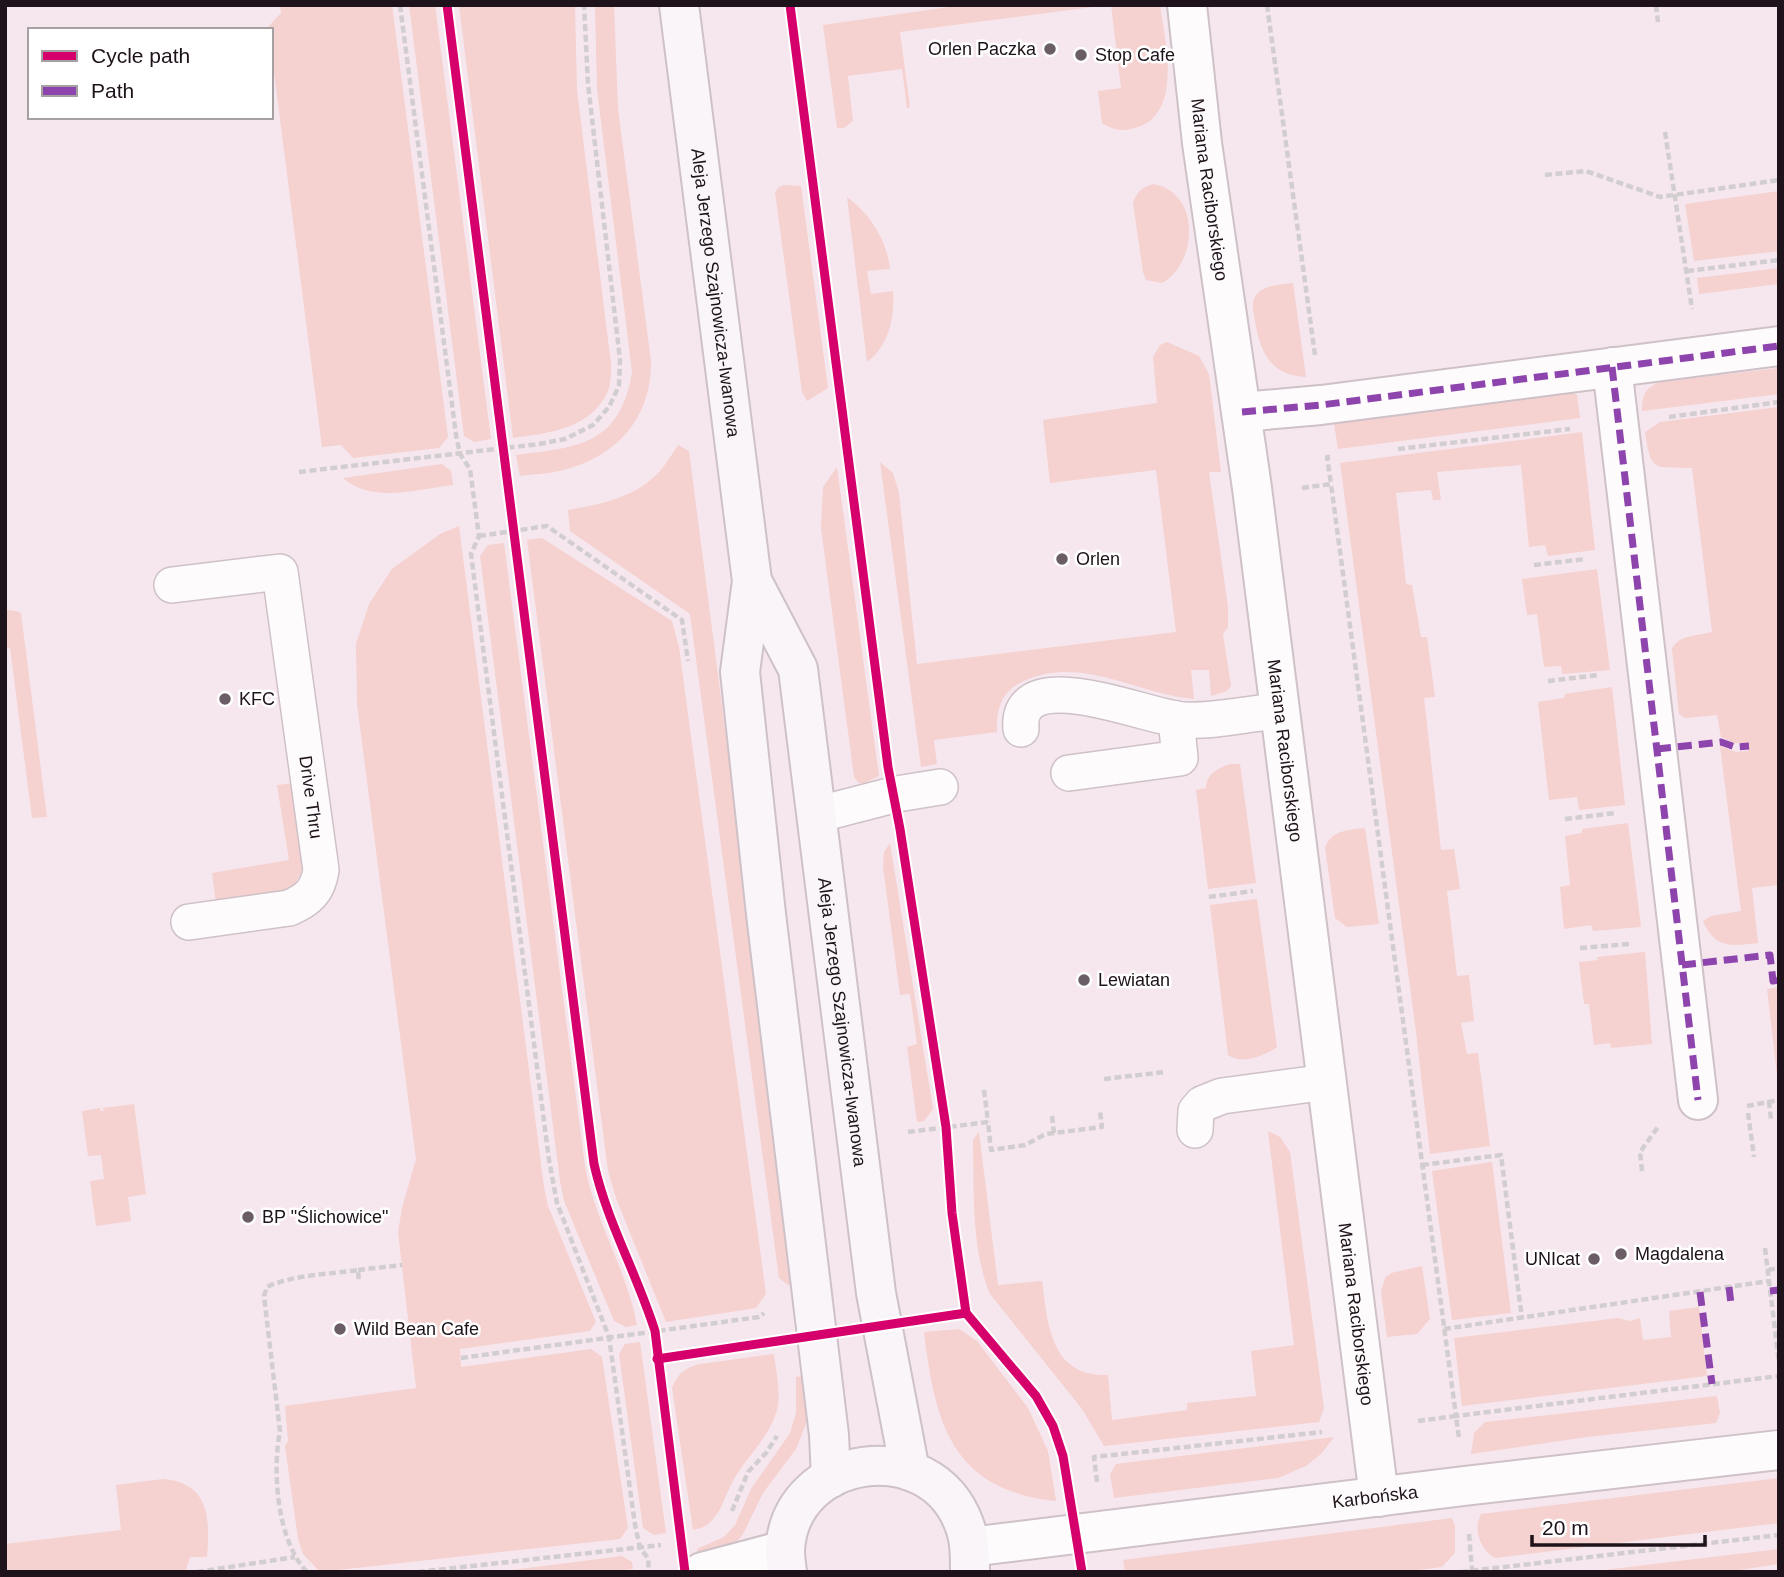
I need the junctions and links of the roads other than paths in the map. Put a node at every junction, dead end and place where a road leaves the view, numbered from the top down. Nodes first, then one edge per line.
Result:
1 (679, 5) edge
2 (1188, 5) edge
3 (1779, 346) edge
4 (1612, 366) junction
5 (1242, 412) junction
6 (752, 581) junction
7 (172, 585) dead end
8 (1280, 711) junction
9 (1176, 719) junction
10 (1021, 729) dead end
11 (1069, 773) dead end
12 (940, 787) dead end
13 (816, 815) junction
14 (189, 922) dead end
15 (1327, 1082) junction
16 (1698, 1100) dead end
17 (1195, 1130) dead end
18 (1779, 1450) edge
19 (910, 1471) junction
20 (831, 1478) junction
21 (1379, 1497) junction
22 (970, 1559) edge
23 (786, 1561) edge
24 (702, 1572) edge

1 - 6 main road, Aleja Jerzego Szajnowicza-Iwanowa
2 - 5 street, Mariana Raciborskiego
3 - 4 street
4 - 5 street
4 - 16 street
5 - 8 street, Mariana Raciborskiego
6 - 13 main road, Aleja Jerzego Szajnowicza-Iwanowa
6 - 20 main road, Aleja Jerzego Szajnowicza-Iwanowa
7 - 14 lane, Drive Thru
8 - 9 lane
8 - 15 street, Mariana Raciborskiego
9 - 10 lane
9 - 11 lane
12 - 13 lane
13 - 19 main road, Aleja Jerzego Szajnowicza-Iwanowa
15 - 17 lane
15 - 21 street, Mariana Raciborskiego
18 - 21 street, Karbońska
19 - 20 main road
19 - 22 main road
20 - 23 main road
21 - 22 street, Karbońska
23 - 24 street

